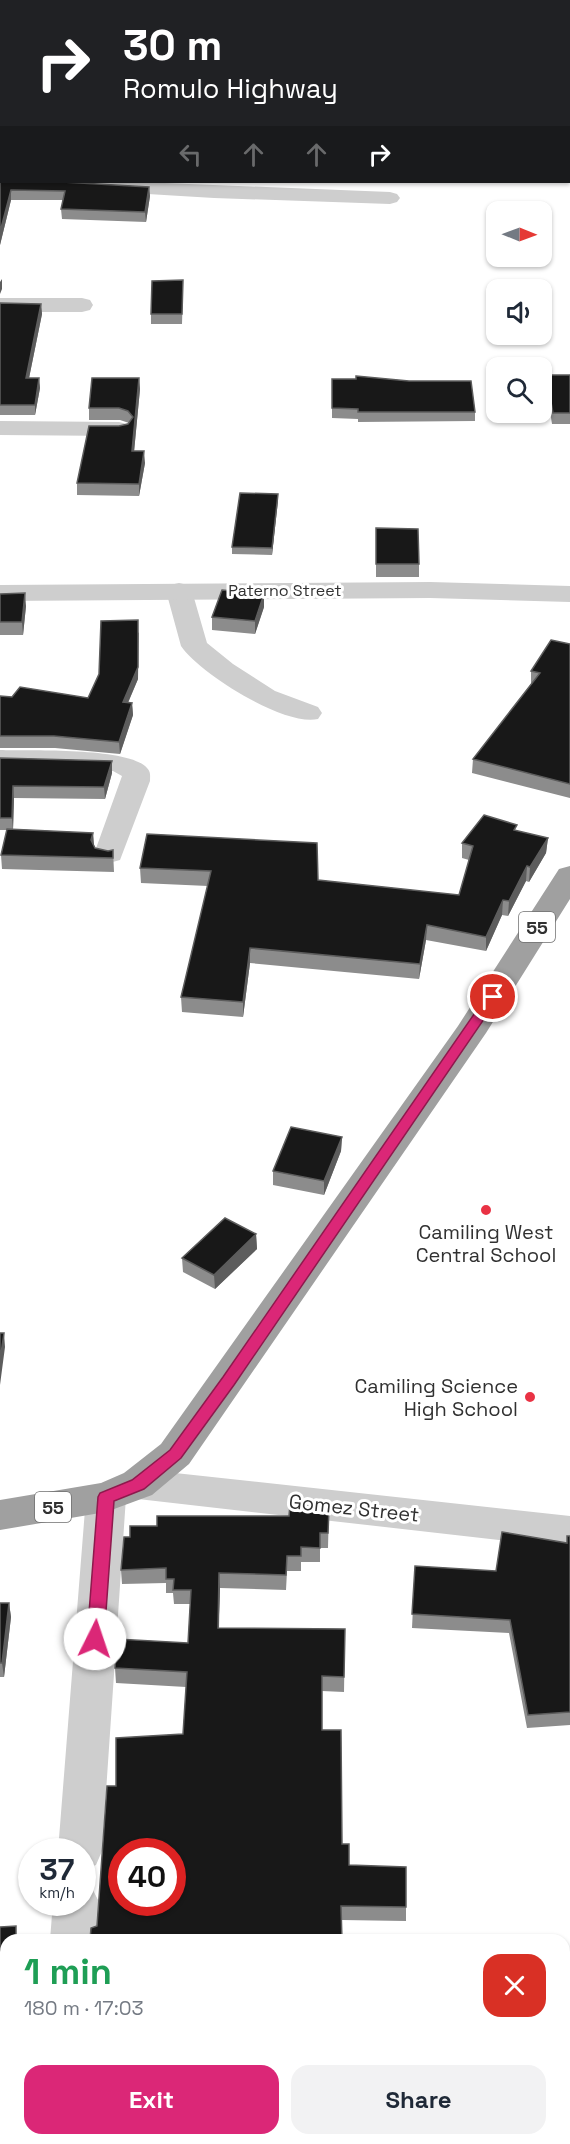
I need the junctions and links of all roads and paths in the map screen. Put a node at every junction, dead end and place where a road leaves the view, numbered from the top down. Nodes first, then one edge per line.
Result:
1 (65, 183) edge
2 (390, 198) dead end
3 (0, 305) edge
4 (82, 305) dead end
5 (0, 428) edge
6 (119, 429) edge
7 (179, 591) junction
8 (0, 593) edge
9 (570, 594) edge
10 (308, 713) dead end
11 (0, 759) edge
12 (109, 854) edge
13 (570, 875) edge
14 (122, 1491) junction
15 (0, 1515) edge
16 (570, 1532) edge
17 (82, 1838) edge
18 (75, 1916) edge
19 (73, 1934) edge

1 - 2 street
3 - 4 street
5 - 6 street
7 - 8 street, Paterno Street
7 - 9 street, Paterno Street
7 - 10 street
11 - 12 street
13 - 14 highway, 55
14 - 15 highway, 55
14 - 16 street, Gomez Street
14 - 17 street
18 - 19 street

